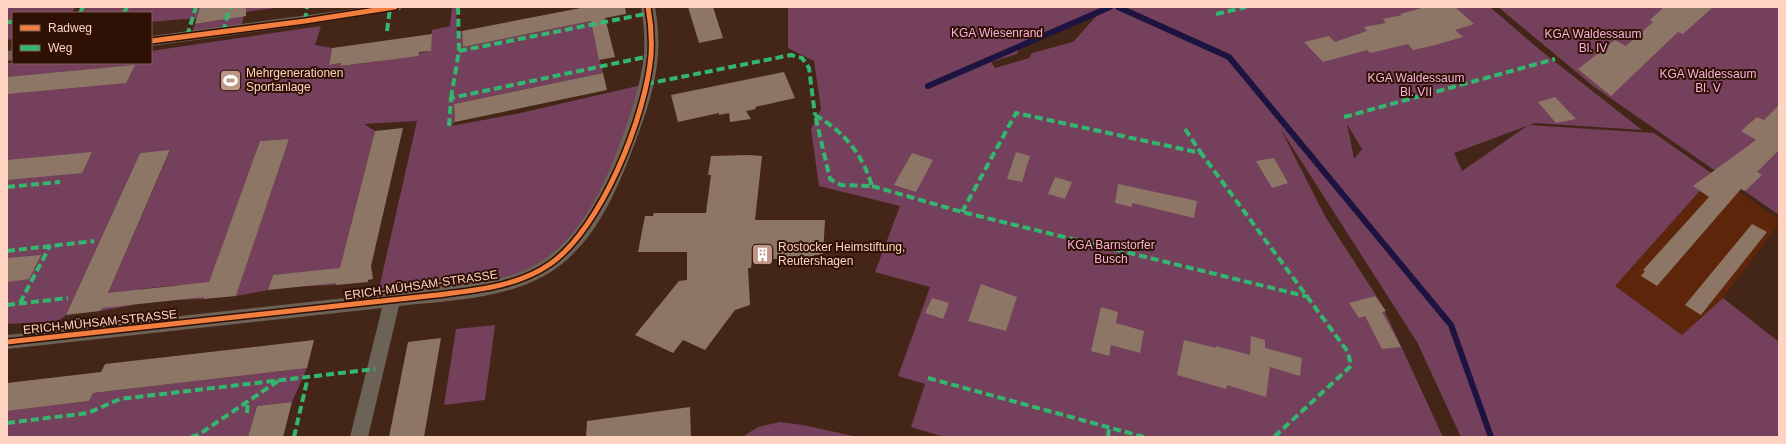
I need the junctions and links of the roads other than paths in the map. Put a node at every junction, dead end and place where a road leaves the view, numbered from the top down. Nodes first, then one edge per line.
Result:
1 (394, 7) edge
2 (648, 7) edge
3 (152, 41) edge
4 (392, 301) junction
5 (7, 342) edge
6 (359, 437) edge

1 - 3 street
2 - 4 street, ERICH-MÜHSAM-STRASSE
4 - 5 street, ERICH-MÜHSAM-STRASSE
4 - 6 street

